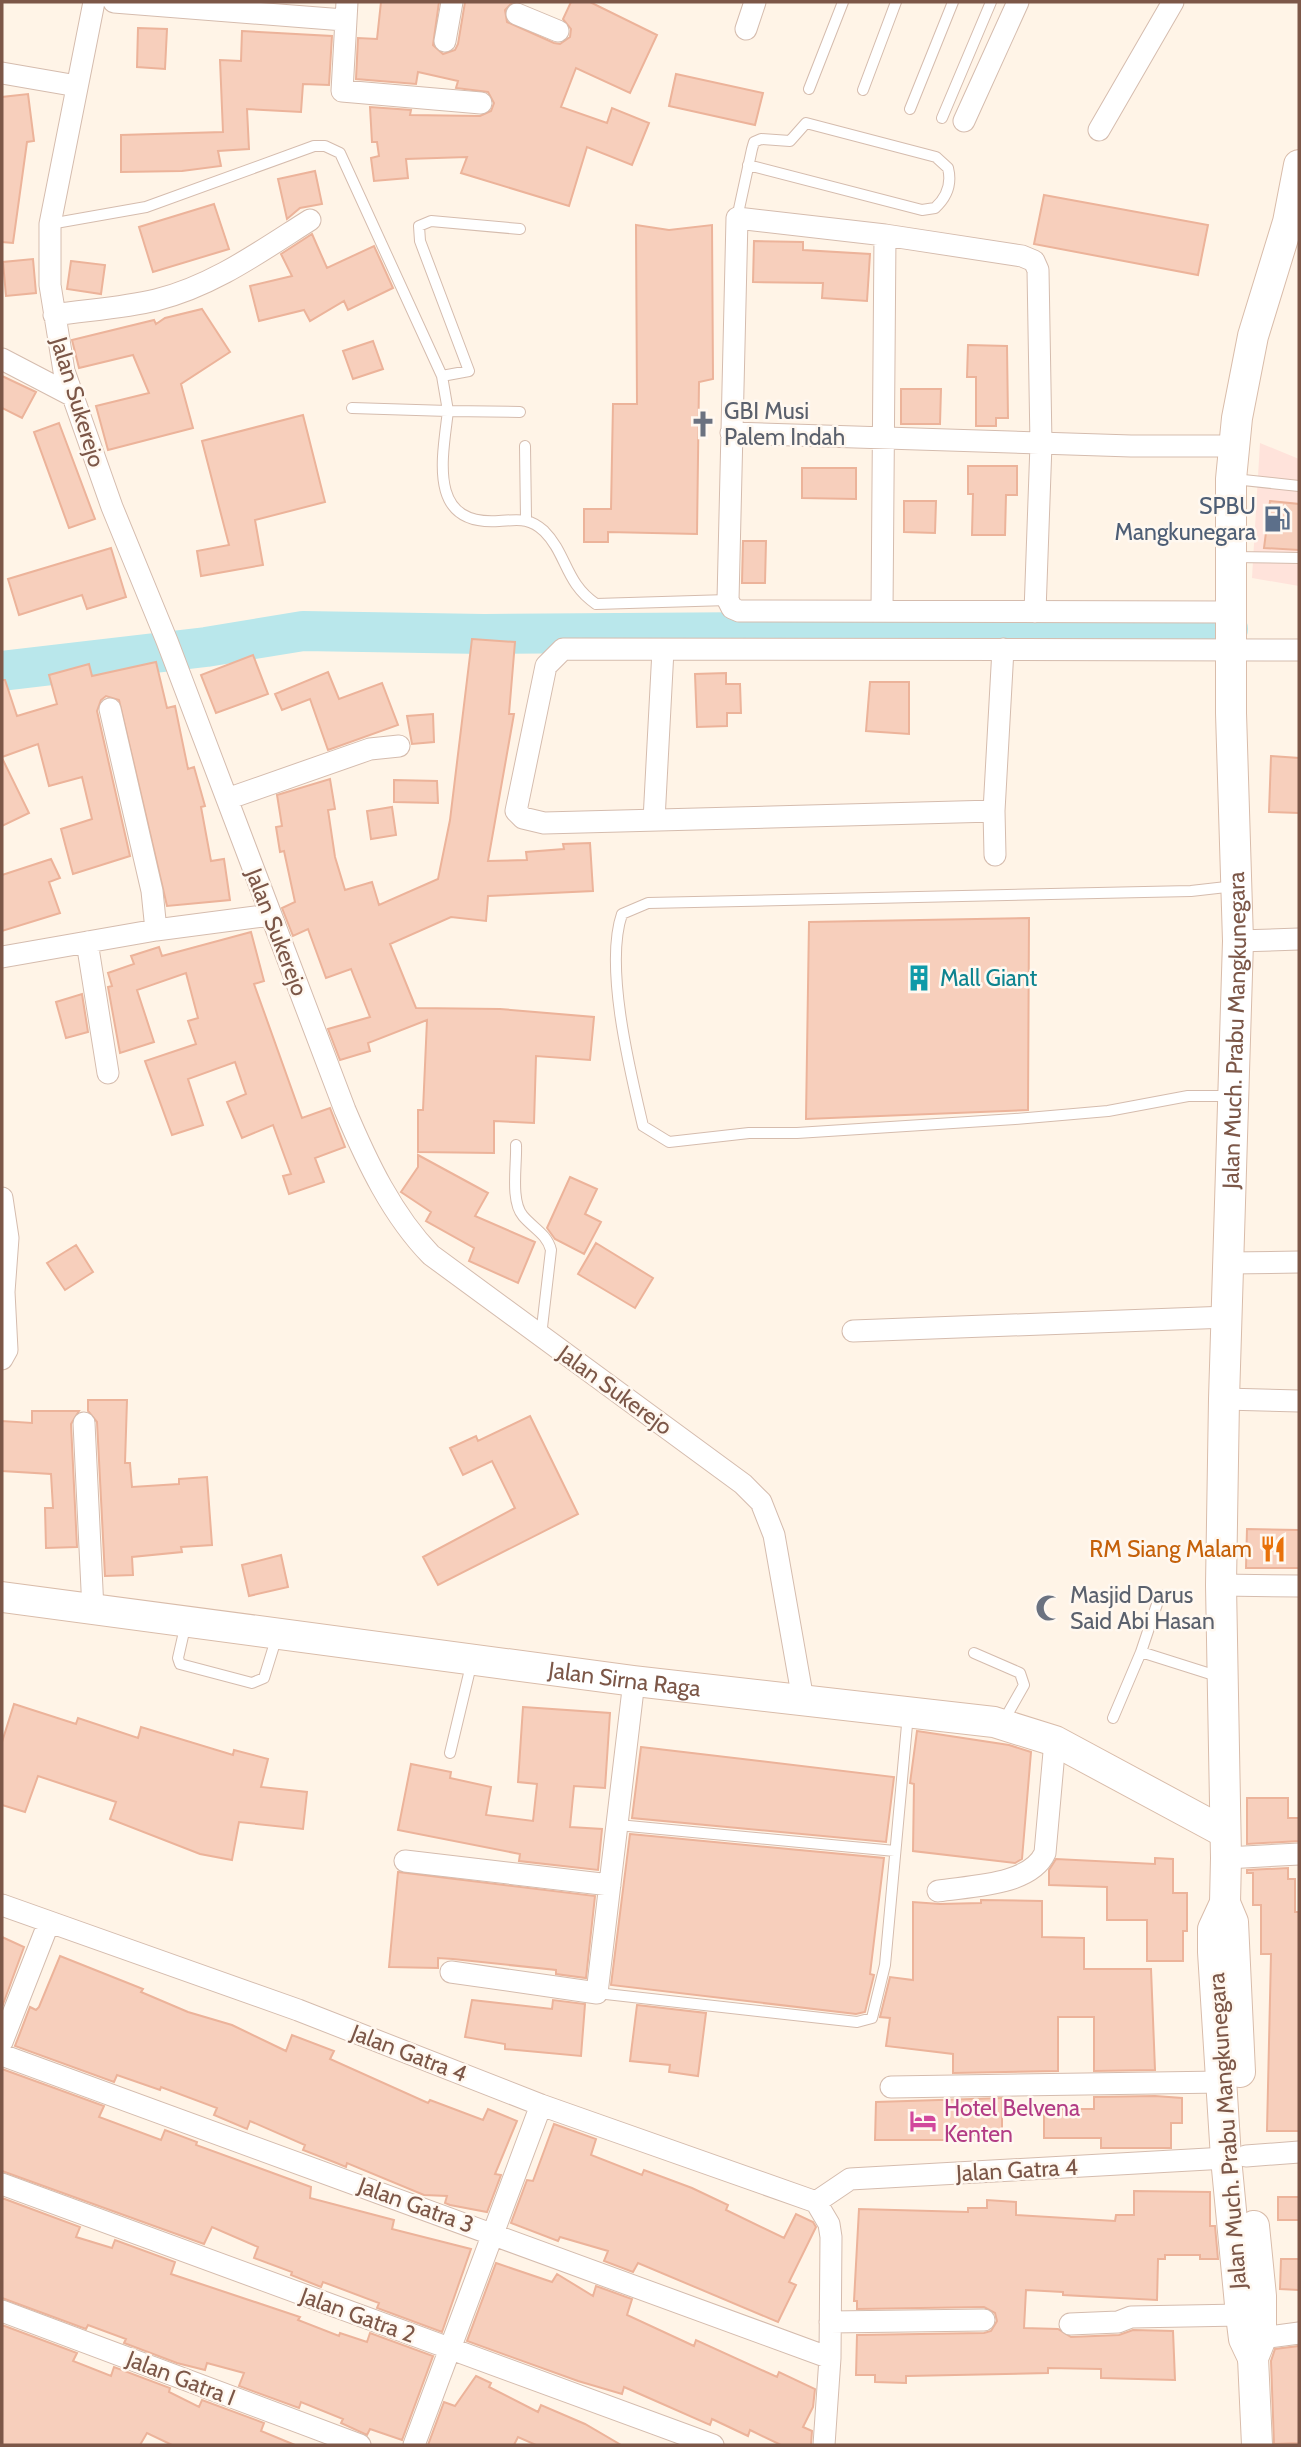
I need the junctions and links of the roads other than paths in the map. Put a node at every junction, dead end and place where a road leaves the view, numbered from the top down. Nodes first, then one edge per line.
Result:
1 (94, 2) edge
2 (114, 2) edge
3 (452, 2) edge
4 (755, 2) edge
5 (843, 2) edge
6 (896, 2) edge
7 (953, 2) edge
8 (991, 2) edge
9 (1018, 2) edge
10 (1172, 2) edge
11 (346, 11) edge
12 (517, 13) edge
13 (746, 29) dead end
14 (558, 31) dead end
15 (445, 41) dead end
16 (2, 73) edge
17 (77, 86) junction
18 (809, 89) dead end
19 (863, 90) dead end
20 (481, 103) dead end
21 (910, 109) dead end
22 (942, 118) dead end
23 (964, 121) dead end
24 (1099, 130) dead end
25 (748, 165) junction
26 (1299, 165) edge
27 (737, 218) junction
28 (310, 220) dead end
29 (50, 223) junction
30 (520, 229) dead end
31 (885, 235) junction
32 (54, 315) junction
33 (2, 359) edge
34 (442, 376) junction
35 (71, 395) junction
36 (352, 408) dead end
37 (448, 411) junction
38 (520, 412) dead end
39 (731, 433) junction
40 (885, 440) junction
41 (1041, 444) junction
42 (525, 446) dead end
43 (1234, 446) junction
44 (1231, 479) junction
45 (1299, 486) edge
46 (526, 518) junction
47 (1231, 557) junction
48 (1299, 558) edge
49 (728, 600) junction
50 (882, 611) junction
51 (1035, 612) junction
52 (1231, 612) junction
53 (1003, 649) junction
54 (663, 650) junction
55 (1299, 650) edge
56 (1231, 652) junction
57 (110, 709) dead end
58 (399, 746) dead end
59 (228, 799) junction
60 (994, 811) junction
61 (654, 820) junction
62 (995, 855) dead end
63 (1238, 886) junction
64 (271, 915) junction
65 (156, 930) junction
66 (1299, 939) edge
67 (1238, 940) junction
68 (87, 942) junction
69 (2, 957) edge
70 (108, 1073) dead end
71 (1234, 1096) junction
72 (516, 1145) dead end
73 (2, 1198) edge
74 (1299, 1262) edge
75 (1229, 1263) junction
76 (1228, 1317) junction
77 (853, 1331) dead end
78 (541, 1336) junction
79 (2, 1359) edge
80 (1223, 1399) junction
81 (1299, 1401) edge
82 (84, 1423) dead end
83 (1221, 1585) junction
84 (1299, 1586) edge
85 (1160, 1595) dead end
86 (2, 1597) edge
87 (93, 1610) junction
88 (187, 1623) junction
89 (277, 1636) junction
90 (1141, 1652) junction
91 (974, 1653) dead end
92 (472, 1661) junction
93 (1222, 1678) junction
94 (634, 1681) junction
95 (803, 1700) junction
96 (908, 1710) junction
97 (1113, 1718) dead end
98 (1002, 1724) junction
99 (1055, 1741) junction
100 (450, 1753) dead end
101 (618, 1825) junction
102 (1225, 1845) junction
103 (895, 1851) junction
104 (1299, 1854) edge
105 (405, 1861) dead end
106 (610, 1885) junction
107 (938, 1891) dead end
108 (1225, 1903) junction
109 (2, 1905) edge
110 (50, 1922) junction
111 (451, 1972) dead end
112 (597, 1993) junction
113 (2, 2042) edge
114 (2, 2055) edge
115 (1222, 2082) junction
116 (891, 2087) dead end
117 (541, 2105) junction
118 (1299, 2152) edge
119 (1236, 2157) junction
120 (2, 2184) edge
121 (820, 2208) junction
122 (492, 2233) junction
123 (2, 2311) edge
124 (1241, 2315) junction
125 (984, 2320) dead end
126 (830, 2322) junction
127 (1070, 2324) dead end
128 (1299, 2333) edge
129 (450, 2348) junction
130 (1257, 2348) junction
131 (830, 2358) junction
132 (360, 2445) edge
133 (414, 2445) edge
134 (713, 2445) edge
135 (824, 2445) edge
136 (1257, 2445) edge

1 - 17 street, Jalan Sukerejo
2 - 11 street
3 - 15 street
4 - 13 street
5 - 18 lane
6 - 19 lane
7 - 21 lane
8 - 22 lane
9 - 23 street
10 - 24 street
11 - 20 street
12 - 14 street
16 - 17 street
17 - 29 street, Jalan Sukerejo
25 - 25 lane
25 - 27 lane
26 - 43 main road, Jalan Much. Prabu Mangkunegara
27 - 31 street
27 - 39 street
28 - 32 street
29 - 32 street, Jalan Sukerejo
29 - 34 lane
30 - 34 lane
31 - 40 street
31 - 41 street
32 - 35 street, Jalan Sukerejo
33 - 35 street
34 - 37 lane
35 - 59 street, Jalan Sukerejo
36 - 37 lane
37 - 38 lane
37 - 46 lane
39 - 40 street
39 - 49 street
40 - 41 street
40 - 50 street
41 - 43 street
41 - 51 street
42 - 46 lane
43 - 44 main road, Jalan Much. Prabu Mangkunegara
44 - 45 lane
44 - 47 main road, Jalan Much. Prabu Mangkunegara
46 - 49 lane
47 - 48 lane
47 - 52 main road, Jalan Much. Prabu Mangkunegara
49 - 50 street
50 - 51 street
51 - 52 street
52 - 56 main road, Jalan Much. Prabu Mangkunegara
53 - 54 street
53 - 56 street
53 - 60 street
54 - 61 street
54 - 61 street
55 - 56 street
56 - 63 main road, Jalan Much. Prabu Mangkunegara
57 - 65 street
58 - 59 street
59 - 64 street, Jalan Sukerejo
60 - 61 street
60 - 62 street
63 - 67 main road, Jalan Much. Prabu Mangkunegara
63 - 71 lane
64 - 65 street
64 - 78 street, Jalan Sukerejo
65 - 68 street
66 - 67 street
67 - 71 main road, Jalan Much. Prabu Mangkunegara
68 - 69 street
68 - 70 street
71 - 75 main road, Jalan Much. Prabu Mangkunegara
72 - 78 lane
73 - 79 street
74 - 75 street
75 - 76 main road, Jalan Much. Prabu Mangkunegara
76 - 77 street
76 - 80 main road, Jalan Much. Prabu Mangkunegara
78 - 95 street, Jalan Sukerejo
80 - 81 street
80 - 83 main road, Jalan Much. Prabu Mangkunegara
82 - 87 street
83 - 84 street
83 - 93 main road, Jalan Much. Prabu Mangkunegara
85 - 90 lane
86 - 87 main road, Jalan Sirna Raga
87 - 88 main road, Jalan Sirna Raga
88 - 89 main road, Jalan Sirna Raga
88 - 89 lane
89 - 92 main road, Jalan Sirna Raga
90 - 93 lane
90 - 97 lane
91 - 98 lane
92 - 94 main road, Jalan Sirna Raga
92 - 100 lane
93 - 102 main road, Jalan Much. Prabu Mangkunegara
94 - 95 main road, Jalan Sirna Raga
94 - 101 street
95 - 96 main road, Jalan Sirna Raga
96 - 98 main road, Jalan Sirna Raga
96 - 103 lane
98 - 99 main road, Jalan Sirna Raga
99 - 102 main road, Jalan Sirna Raga
99 - 107 street
101 - 103 lane
101 - 106 street
102 - 104 street
102 - 108 main road, Jalan Much. Prabu Mangkunegara
103 - 112 lane
105 - 106 street
106 - 112 street
108 - 115 main road, Jalan Much. Prabu Mangkunegara
108 - 119 main road, Jalan Much. Prabu Mangkunegara
109 - 110 street, Jalan Gatra 4
110 - 113 street
110 - 117 street, Jalan Gatra 4
111 - 112 street
114 - 122 street, Jalan Gatra 3
115 - 116 street
115 - 119 main road, Jalan Much. Prabu Mangkunegara
117 - 121 street, Jalan Gatra 4
117 - 122 street
118 - 119 street, Jalan Gatra 4
119 - 121 street, Jalan Gatra 4
119 - 124 main road, Jalan Much. Prabu Mangkunegara
119 - 130 main road, Jalan Much. Prabu Mangkunegara
120 - 129 street, Jalan Gatra 2
121 - 126 street
122 - 129 street
122 - 131 street, Jalan Gatra 3
123 - 132 street, Jalan Gatra I
124 - 127 street
124 - 130 main road, Jalan Much. Prabu Mangkunegara
125 - 126 street
126 - 131 street
128 - 130 street
129 - 133 street
129 - 134 street, Jalan Gatra 2
130 - 136 main road, Jalan Much. Prabu Mangkunegara
131 - 135 street

